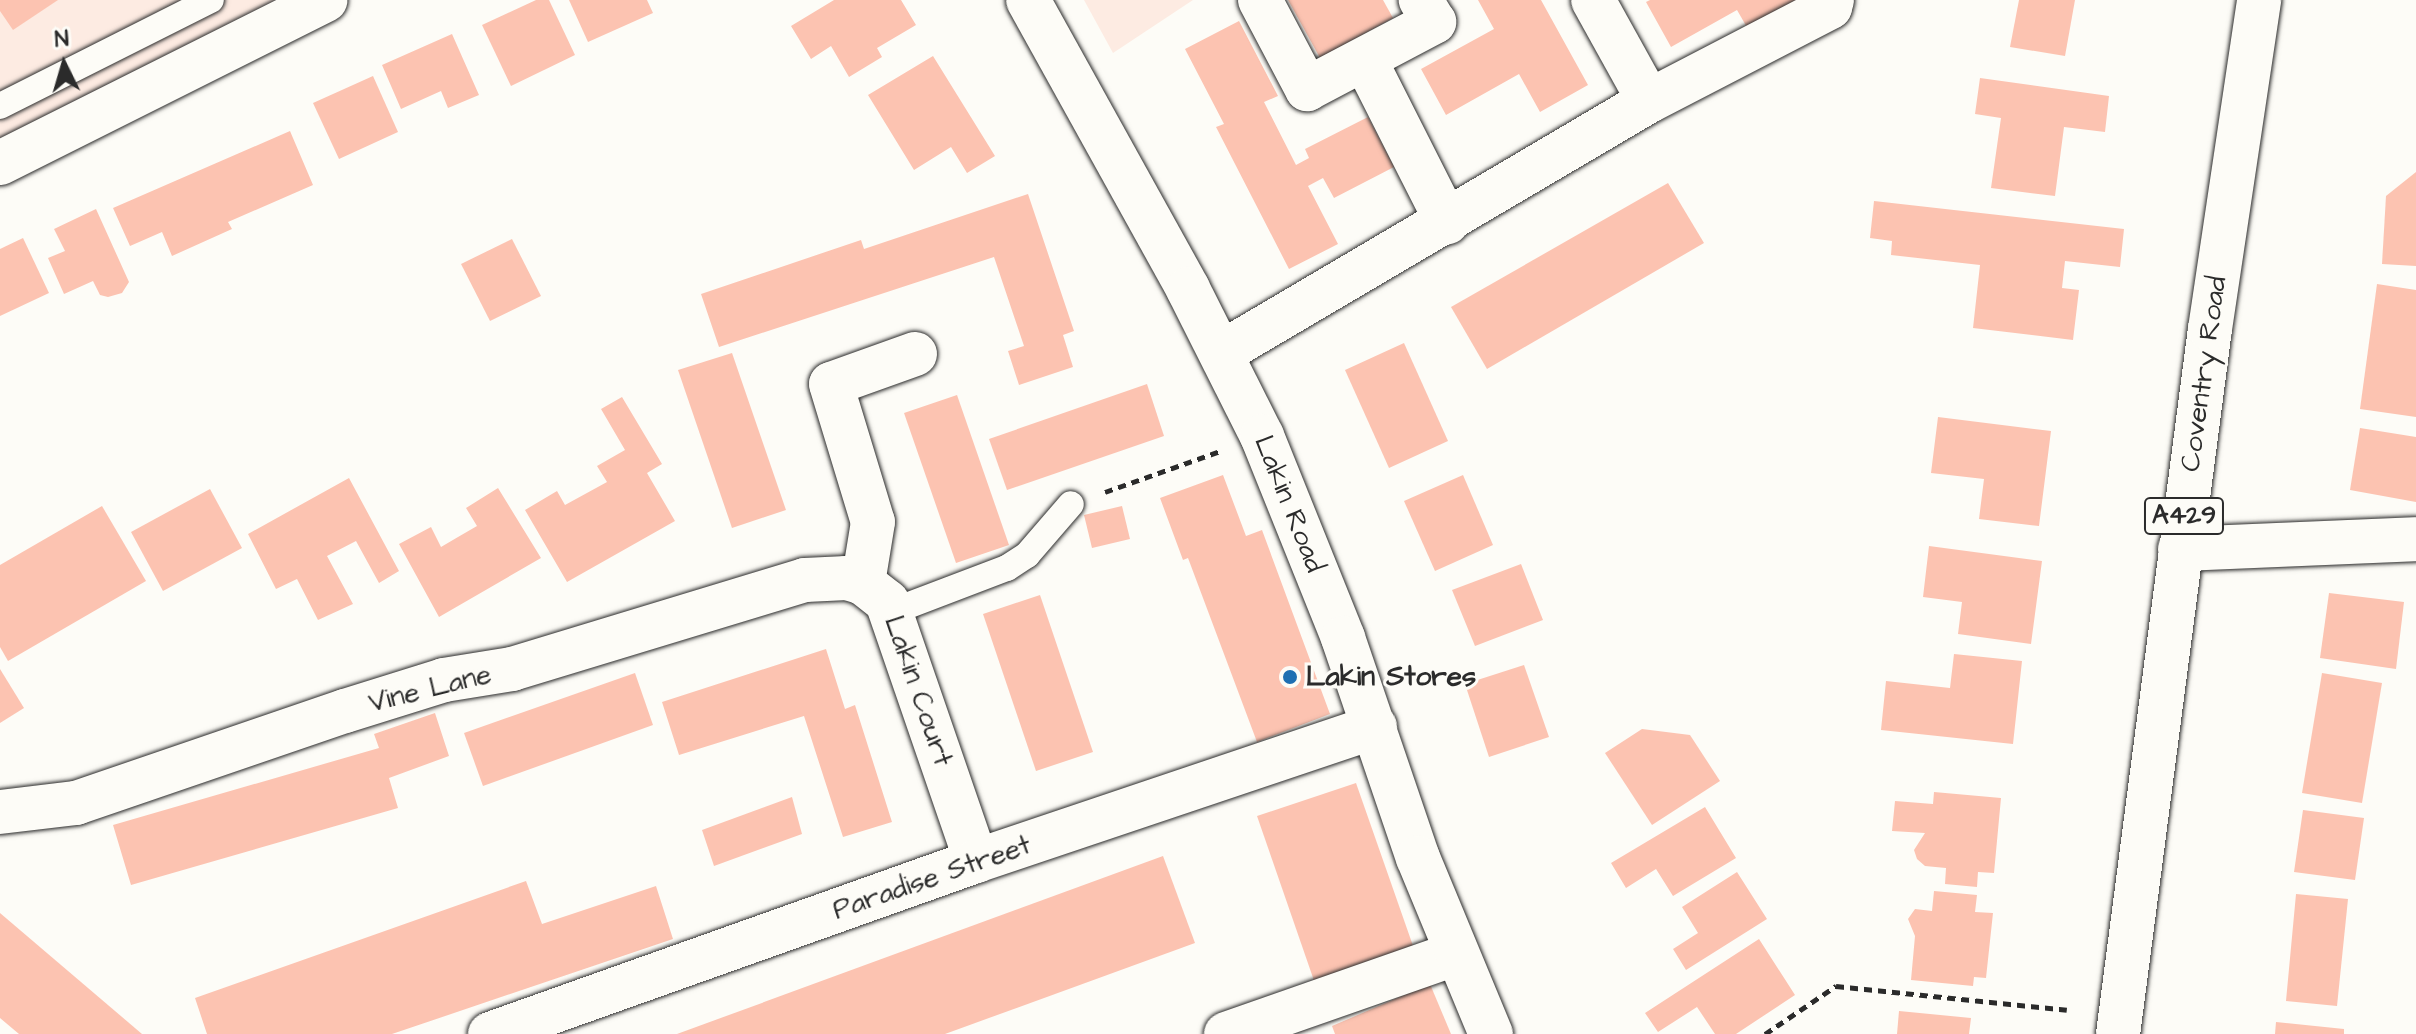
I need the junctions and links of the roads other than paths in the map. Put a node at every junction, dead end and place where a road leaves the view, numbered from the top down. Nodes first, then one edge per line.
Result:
1 (211, 0) edge
2 (326, 0) edge
3 (1028, 0) edge
4 (1260, 0) edge
5 (1421, 0) edge
6 (1593, 0) edge
7 (1832, 0) edge
8 (2259, 0) edge
9 (1365, 60) junction
10 (1649, 101) junction
11 (0, 106) edge
12 (0, 163) edge
13 (1447, 222) junction
14 (1221, 353) junction
15 (915, 354) dead end
16 (1071, 504) road end
17 (2416, 539) edge
18 (2180, 549) junction
19 (877, 598) junction
20 (1375, 727) junction
21 (0, 812) edge
22 (976, 861) junction
23 (1455, 954) junction
24 (490, 1034) edge
25 (1226, 1034) edge
26 (1491, 1034) edge
27 (2118, 1034) edge

1 - 11 lane
2 - 12 street
3 - 14 street, Lakin Road
4 - 9 street
5 - 9 street
6 - 10 street
7 - 10 street
8 - 18 street, Coventry Road / A429
9 - 13 street
10 - 13 street
13 - 14 street
14 - 20 street, Lakin Road
15 - 19 street, Lakin Court
16 - 19 lane
17 - 18 street
18 - 27 street, Coventry Road / A429
19 - 21 street, Vine Lane
19 - 22 street, Lakin Court
20 - 22 street, Paradise Street
20 - 23 street, Lakin Road
22 - 24 street, Paradise Street
23 - 25 street
23 - 26 street, Lakin Road

